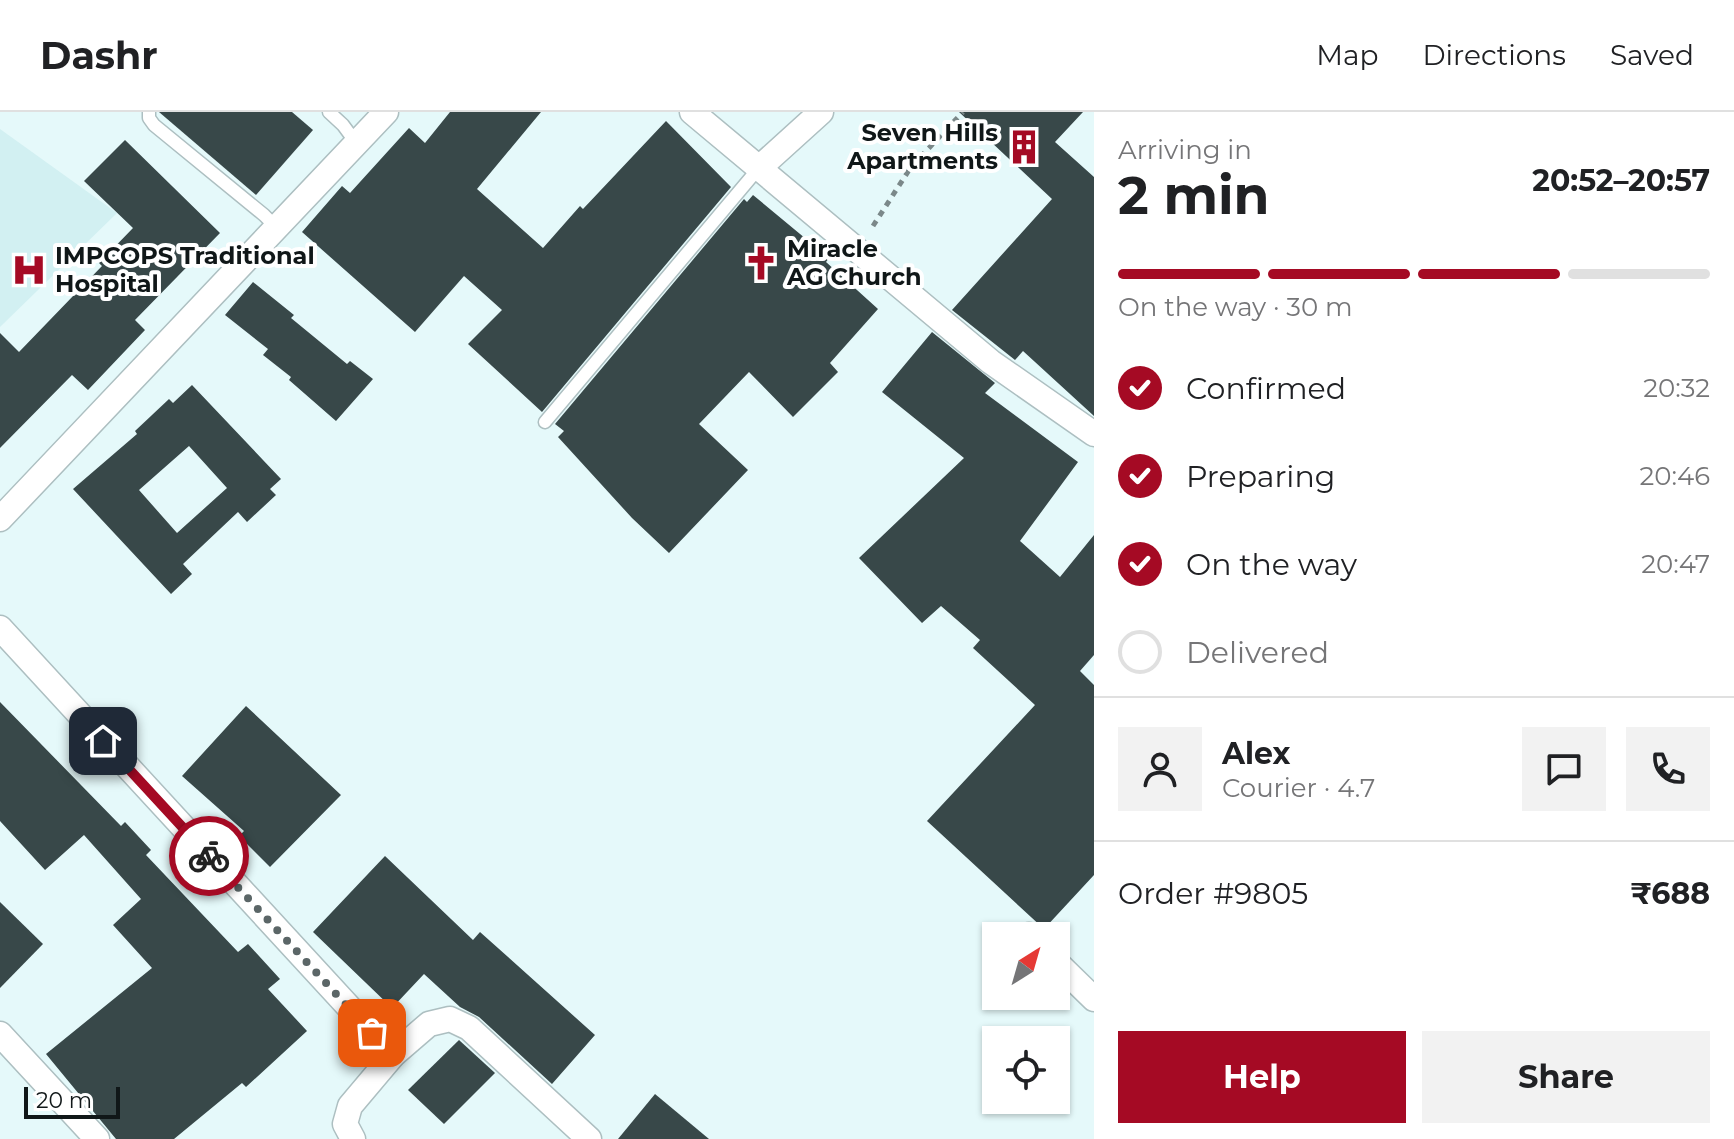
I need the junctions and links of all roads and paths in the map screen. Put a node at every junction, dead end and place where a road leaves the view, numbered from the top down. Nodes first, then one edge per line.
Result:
1 (149, 112) edge
2 (329, 112) edge
3 (386, 112) edge
4 (692, 112) edge
5 (821, 112) edge
6 (963, 112) edge
7 (357, 144) junction
8 (758, 169) junction
9 (277, 228) junction
10 (857, 250) junction
11 (545, 422) dead end
12 (1094, 434) edge
13 (0, 519) edge
14 (0, 628) edge
15 (1070, 976) edge
16 (1094, 999) edge
17 (0, 1034) edge
18 (393, 1055) junction
19 (97, 1139) edge
20 (353, 1139) edge
21 (589, 1139) edge

1 - 9 lane
2 - 7 lane
3 - 7 street
4 - 8 street
5 - 8 street
6 - 10 path
7 - 9 street
8 - 10 street
8 - 11 lane
9 - 13 street
10 - 12 street
14 - 18 street
15 - 16 street
17 - 19 street
18 - 20 street
18 - 21 street

